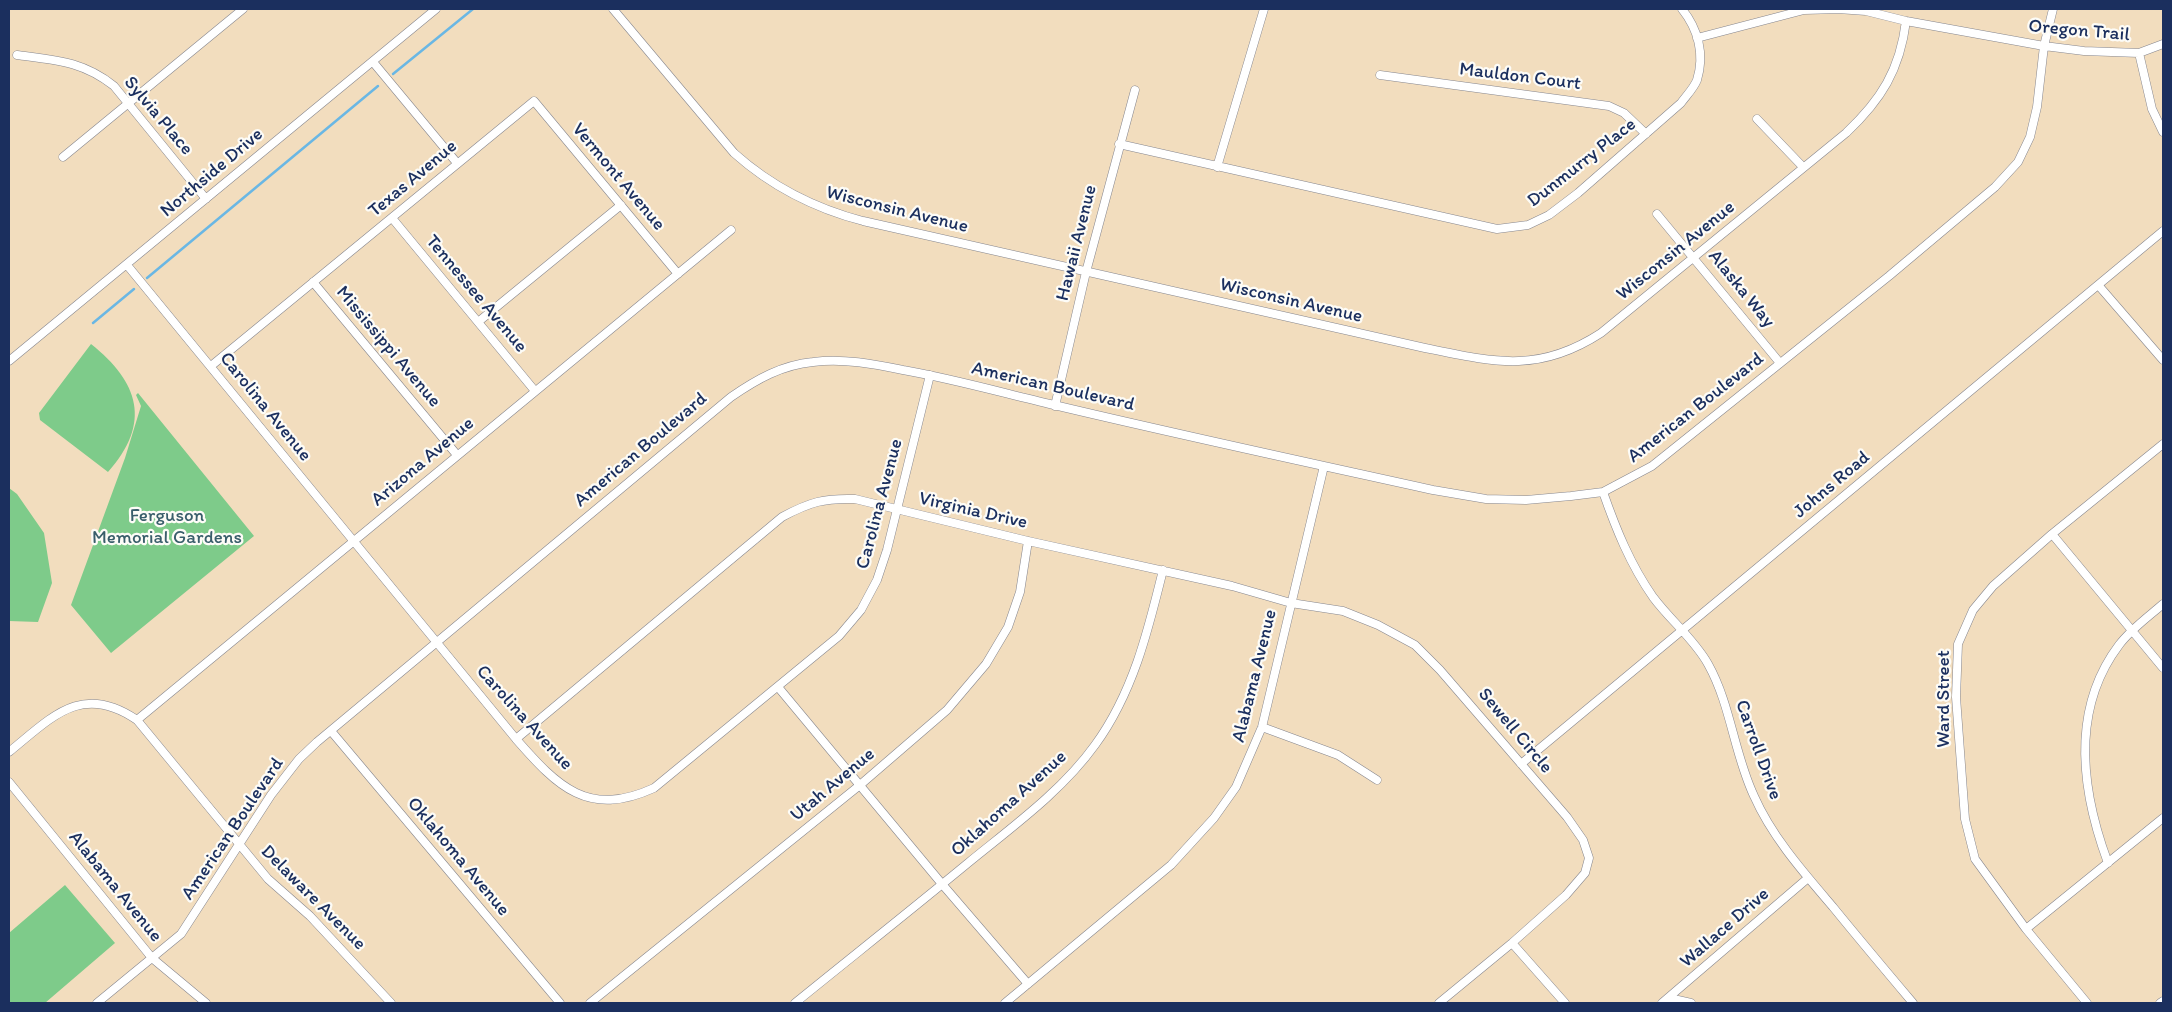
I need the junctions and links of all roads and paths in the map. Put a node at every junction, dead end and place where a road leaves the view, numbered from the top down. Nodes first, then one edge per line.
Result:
1 (243, 9) edge
2 (436, 9) edge
3 (613, 9) edge
4 (1264, 9) edge
5 (1682, 9) edge
6 (2054, 9) edge
7 (1906, 21) junction
8 (1697, 38) junction
9 (2163, 44) edge
10 (2044, 46) junction
11 (2139, 53) junction
12 (17, 55) dead end
13 (373, 62) junction
14 (1380, 76) dead end
15 (1135, 90) dead end
16 (534, 100) joint
17 (128, 104) junction
18 (1758, 119) dead end
19 (2163, 132) edge
20 (1646, 134) junction
21 (1119, 144) junction
22 (63, 157) dead end
23 (457, 164) junction
24 (1217, 167) junction
25 (1803, 167) junction
26 (206, 199) junction
27 (621, 205) junction
28 (1657, 214) dead end
29 (392, 218) junction
30 (732, 230) dead end
31 (2163, 231) edge
32 (1694, 258) junction
33 (127, 265) junction
34 (1086, 272) junction
35 (678, 274) junction
36 (313, 282) junction
37 (2099, 286) junction
38 (478, 322) junction
39 (2163, 360) edge
40 (9, 361) edge
41 (1780, 363) junction
42 (211, 366) junction
43 (930, 375) junction
44 (535, 390) junction
45 (1055, 406) junction
46 (2163, 444) edge
47 (457, 455) junction
48 (1324, 466) junction
49 (1603, 492) junction
50 (897, 510) junction
51 (2052, 534) junction
52 (354, 540) junction
53 (1028, 541) junction
54 (1163, 570) junction
55 (1291, 603) junction
56 (2163, 604) edge
57 (2132, 630) junction
58 (1681, 631) junction
59 (436, 642) junction
60 (2163, 668) edge
61 (778, 688) junction
62 (137, 720) junction
63 (1262, 727) junction
64 (331, 731) junction
65 (516, 739) junction
66 (9, 752) edge
67 (1521, 764) junction
68 (1377, 780) dead end
69 (9, 782) edge
70 (860, 785) junction
71 (2163, 818) edge
72 (238, 845) junction
73 (2108, 863) junction
74 (1808, 878) junction
75 (942, 884) junction
76 (2026, 929) junction
77 (1512, 943) junction
78 (152, 958) junction
79 (1028, 984) junction
80 (1669, 998) junction
81 (2163, 1001) edge
82 (97, 1003) edge
83 (206, 1003) edge
84 (391, 1003) edge
85 (560, 1003) edge
86 (590, 1003) edge
87 (795, 1003) edge
88 (1005, 1003) edge
89 (1440, 1003) edge
90 (1565, 1003) edge
91 (1662, 1003) edge
92 (1691, 1003) edge
93 (1913, 1003) edge
94 (2087, 1003) edge
95 (2160, 1003) edge

1 - 17 street
2 - 13 street, Northside Drive
3 - 34 street, Wisconsin Avenue
4 - 24 street
5 - 8 street, Dunmurry Place
6 - 10 street, American Boulevard
7 - 8 street, Oregon Trail
7 - 10 street, Oregon Trail
7 - 25 street, Wisconsin Avenue
8 - 20 street, Dunmurry Place
9 - 11 street, Oregon Trail
10 - 11 street, Oregon Trail
10 - 41 street, American Boulevard
11 - 19 street
12 - 17 street, Sylvia Place
13 - 23 street
13 - 26 street, Northside Drive
14 - 20 street, Mauldon Court
15 - 21 street, Hawaii Avenue
16 - 23 street, Texas Avenue
16 - 27 street, Vermont Avenue
17 - 22 street
17 - 26 street, Sylvia Place
18 - 25 street
20 - 24 street, Dunmurry Place
21 - 24 street, Dunmurry Place
21 - 34 street, Hawaii Avenue
23 - 29 street, Texas Avenue
25 - 32 street, Wisconsin Avenue
26 - 33 street, Northside Drive
27 - 35 street, Vermont Avenue
27 - 38 street
28 - 32 street, Alaska Way
29 - 36 street, Texas Avenue
29 - 38 street, Tennessee Avenue
30 - 35 street, Arizona Avenue
31 - 37 street, Johns Road
32 - 34 street, Wisconsin Avenue
32 - 41 street, Alaska Way
33 - 40 street, Northside Drive
33 - 42 street, Carolina Avenue
34 - 45 street, Hawaii Avenue
35 - 44 street, Arizona Avenue
36 - 42 street, Texas Avenue
36 - 47 street, Mississippi Avenue
37 - 39 street
37 - 58 street, Johns Road
38 - 44 street, Tennessee Avenue
41 - 49 street, American Boulevard
42 - 52 street, Carolina Avenue
43 - 45 street, American Boulevard
43 - 50 street, Carolina Avenue
43 - 59 street, American Boulevard
44 - 47 street, Arizona Avenue
45 - 48 street, American Boulevard
46 - 51 street, Ward Street
47 - 52 street, Arizona Avenue
48 - 49 street, American Boulevard
48 - 55 street, Alabama Avenue
49 - 58 street, Carroll Drive
50 - 53 street, Virginia Drive
50 - 61 street, Carolina Avenue
50 - 65 street, Virginia Drive
51 - 57 street
51 - 76 street, Ward Street
52 - 59 street, Carolina Avenue
52 - 62 street, Arizona Avenue
53 - 54 street, Virginia Drive
53 - 70 street, Utah Avenue
54 - 55 street, Virginia Drive
54 - 75 street, Oklahoma Avenue
55 - 63 street, Alabama Avenue
55 - 67 street, Sewell Circle
56 - 57 street
57 - 60 street
57 - 73 street
58 - 67 street, Johns Road
58 - 74 street, Carroll Drive
59 - 64 street, American Boulevard
59 - 65 street, Carolina Avenue
61 - 65 street, Carolina Avenue
61 - 70 street
62 - 66 street, Delaware Avenue
62 - 72 street, Delaware Avenue
63 - 68 street
63 - 79 street, Alabama Avenue
64 - 72 street, American Boulevard
64 - 85 street, Oklahoma Avenue
67 - 77 street, Sewell Circle
69 - 78 street, Alabama Avenue
70 - 75 street
70 - 86 street, Utah Avenue
71 - 73 street
72 - 78 street, American Boulevard
72 - 84 street, Delaware Avenue
73 - 76 street
74 - 80 street, Wallace Drive
74 - 93 street, Carroll Drive
75 - 79 street
75 - 87 street, Oklahoma Avenue
76 - 94 street, Ward Street
77 - 89 street
77 - 90 street
78 - 82 street, American Boulevard
78 - 83 street, Alabama Avenue
79 - 88 street, Alabama Avenue
80 - 91 street, Wallace Drive
80 - 92 street
81 - 95 street

